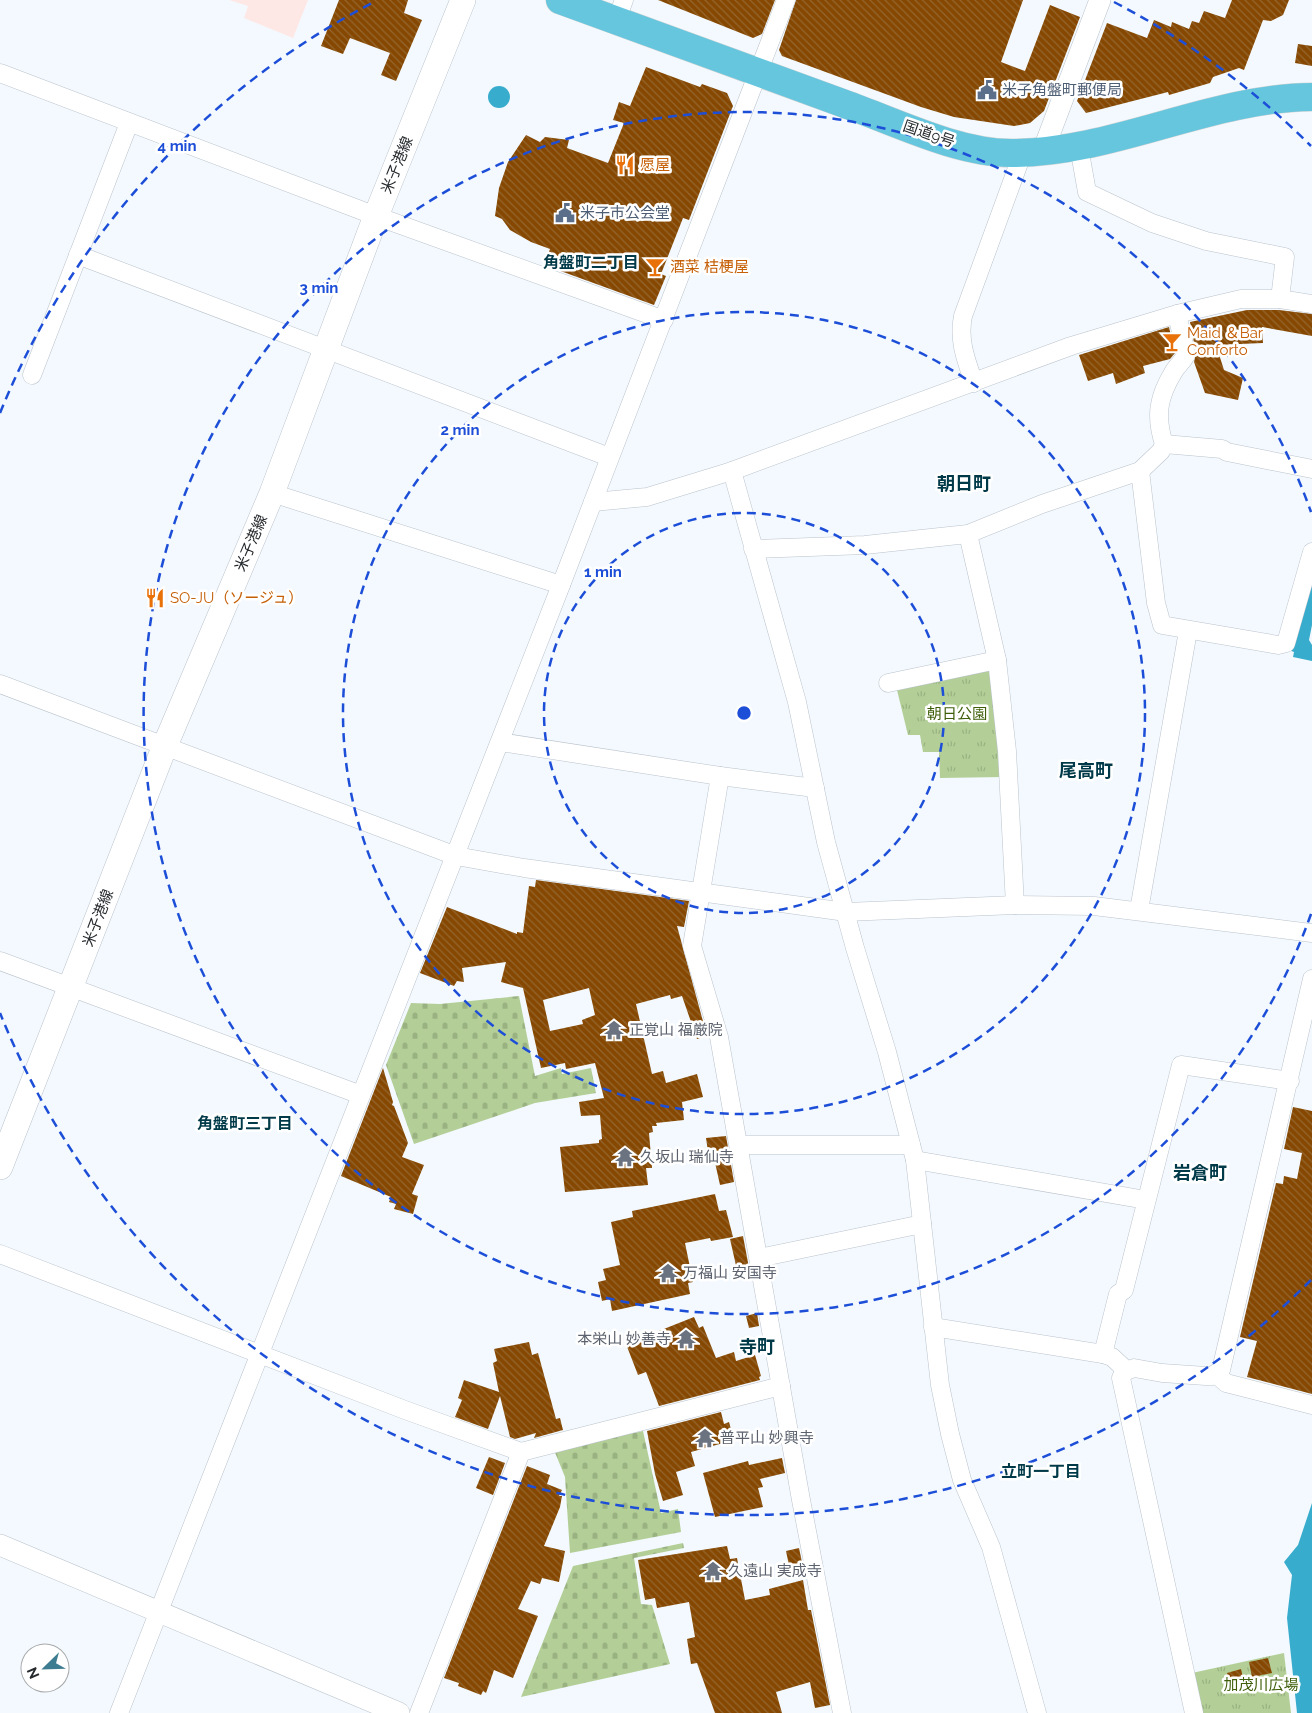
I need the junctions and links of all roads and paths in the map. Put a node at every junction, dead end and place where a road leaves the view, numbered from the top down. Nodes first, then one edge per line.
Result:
1 (463, 0) edge
2 (560, 0) edge
3 (786, 0) edge
4 (1100, 0) edge
5 (620, 10) edge
6 (758, 72) junction
7 (0, 73) edge
8 (1312, 97) edge
9 (129, 123) junction
10 (1079, 147) junction
11 (1033, 151) junction
12 (376, 216) junction
13 (78, 255) junction
14 (1280, 299) junction
15 (1312, 304) edge
16 (1177, 314) junction
17 (664, 320) junction
18 (326, 348) junction
19 (32, 375) dead end
20 (974, 383) junction
21 (1164, 444) junction
22 (609, 457) junction
23 (1312, 468) edge
24 (732, 471) junction
25 (1140, 471) junction
26 (272, 493) junction
27 (592, 502) junction
28 (968, 534) junction
29 (753, 549) junction
30 (1312, 552) edge
31 (561, 585) junction
32 (1188, 631) junction
33 (997, 660) junction
34 (888, 683) dead end
35 (0, 684) edge
36 (500, 742) junction
37 (164, 748) junction
38 (720, 776) junction
39 (815, 788) junction
40 (456, 856) junction
41 (701, 891) junction
42 (1015, 905) junction
43 (1139, 910) junction
44 (846, 912) junction
45 (1312, 933) edge
46 (0, 961) edge
47 (1312, 979) edge
48 (71, 988) junction
49 (1290, 1081) junction
50 (361, 1094) junction
51 (739, 1145) junction
52 (913, 1152) junction
53 (0, 1167) edge
54 (1146, 1200) junction
55 (922, 1224) junction
56 (0, 1254) edge
57 (759, 1258) junction
58 (933, 1327) junction
59 (260, 1354) junction
60 (1103, 1354) junction
61 (1126, 1370) junction
62 (1216, 1374) junction
63 (781, 1386) junction
64 (1312, 1405) edge
65 (521, 1452) junction
66 (0, 1545) edge
67 (158, 1610) junction
68 (119, 1713) edge
69 (399, 1713) edge
70 (419, 1713) edge
71 (842, 1713) edge
72 (1036, 1713) edge
73 (1194, 1713) edge

1 - 12 main road, 米子港線
2 - 5 highway, 国道9号
3 - 6 street
4 - 11 street
5 - 6 highway, 国道9号
6 - 11 highway, 国道9号
6 - 17 street
7 - 9 street
8 - 10 highway, 国道9号
9 - 12 street
9 - 13 street
10 - 11 highway, 国道9号
10 - 14 street
11 - 20 street
12 - 17 street
12 - 18 main road, 米子港線
13 - 18 street
13 - 19 street
14 - 15 street
14 - 16 street
16 - 20 street
16 - 21 street
17 - 22 street
18 - 22 street
18 - 26 main road, 米子港線
20 - 24 street
21 - 23 street
21 - 25 street
22 - 27 street
24 - 27 street
24 - 29 street
25 - 28 street
25 - 32 street
26 - 31 street
26 - 37 main road, 米子港線
27 - 31 street
28 - 29 street
28 - 33 street
29 - 39 street
30 - 32 street
31 - 36 street
32 - 43 street
33 - 34 street
33 - 42 street
35 - 37 street
36 - 38 street
36 - 40 street
37 - 40 street
37 - 48 main road, 米子港線
38 - 39 street
38 - 41 street
39 - 44 street
40 - 41 street
40 - 50 street
41 - 44 street
41 - 51 street
42 - 43 street
42 - 44 street
43 - 45 street
44 - 52 street
46 - 48 street
47 - 49 street
48 - 50 street
48 - 53 main road, 米子港線
49 - 54 street
49 - 62 street
50 - 59 street
51 - 52 street
51 - 57 street
52 - 54 street
52 - 55 street
54 - 60 street
55 - 57 street
55 - 58 street
56 - 59 street
57 - 63 street
58 - 60 street
58 - 72 street
59 - 65 street
59 - 67 street
60 - 61 street
61 - 62 street
61 - 73 street
62 - 64 street
63 - 65 street
63 - 71 street
65 - 70 street
66 - 67 street
67 - 68 street
67 - 69 street

